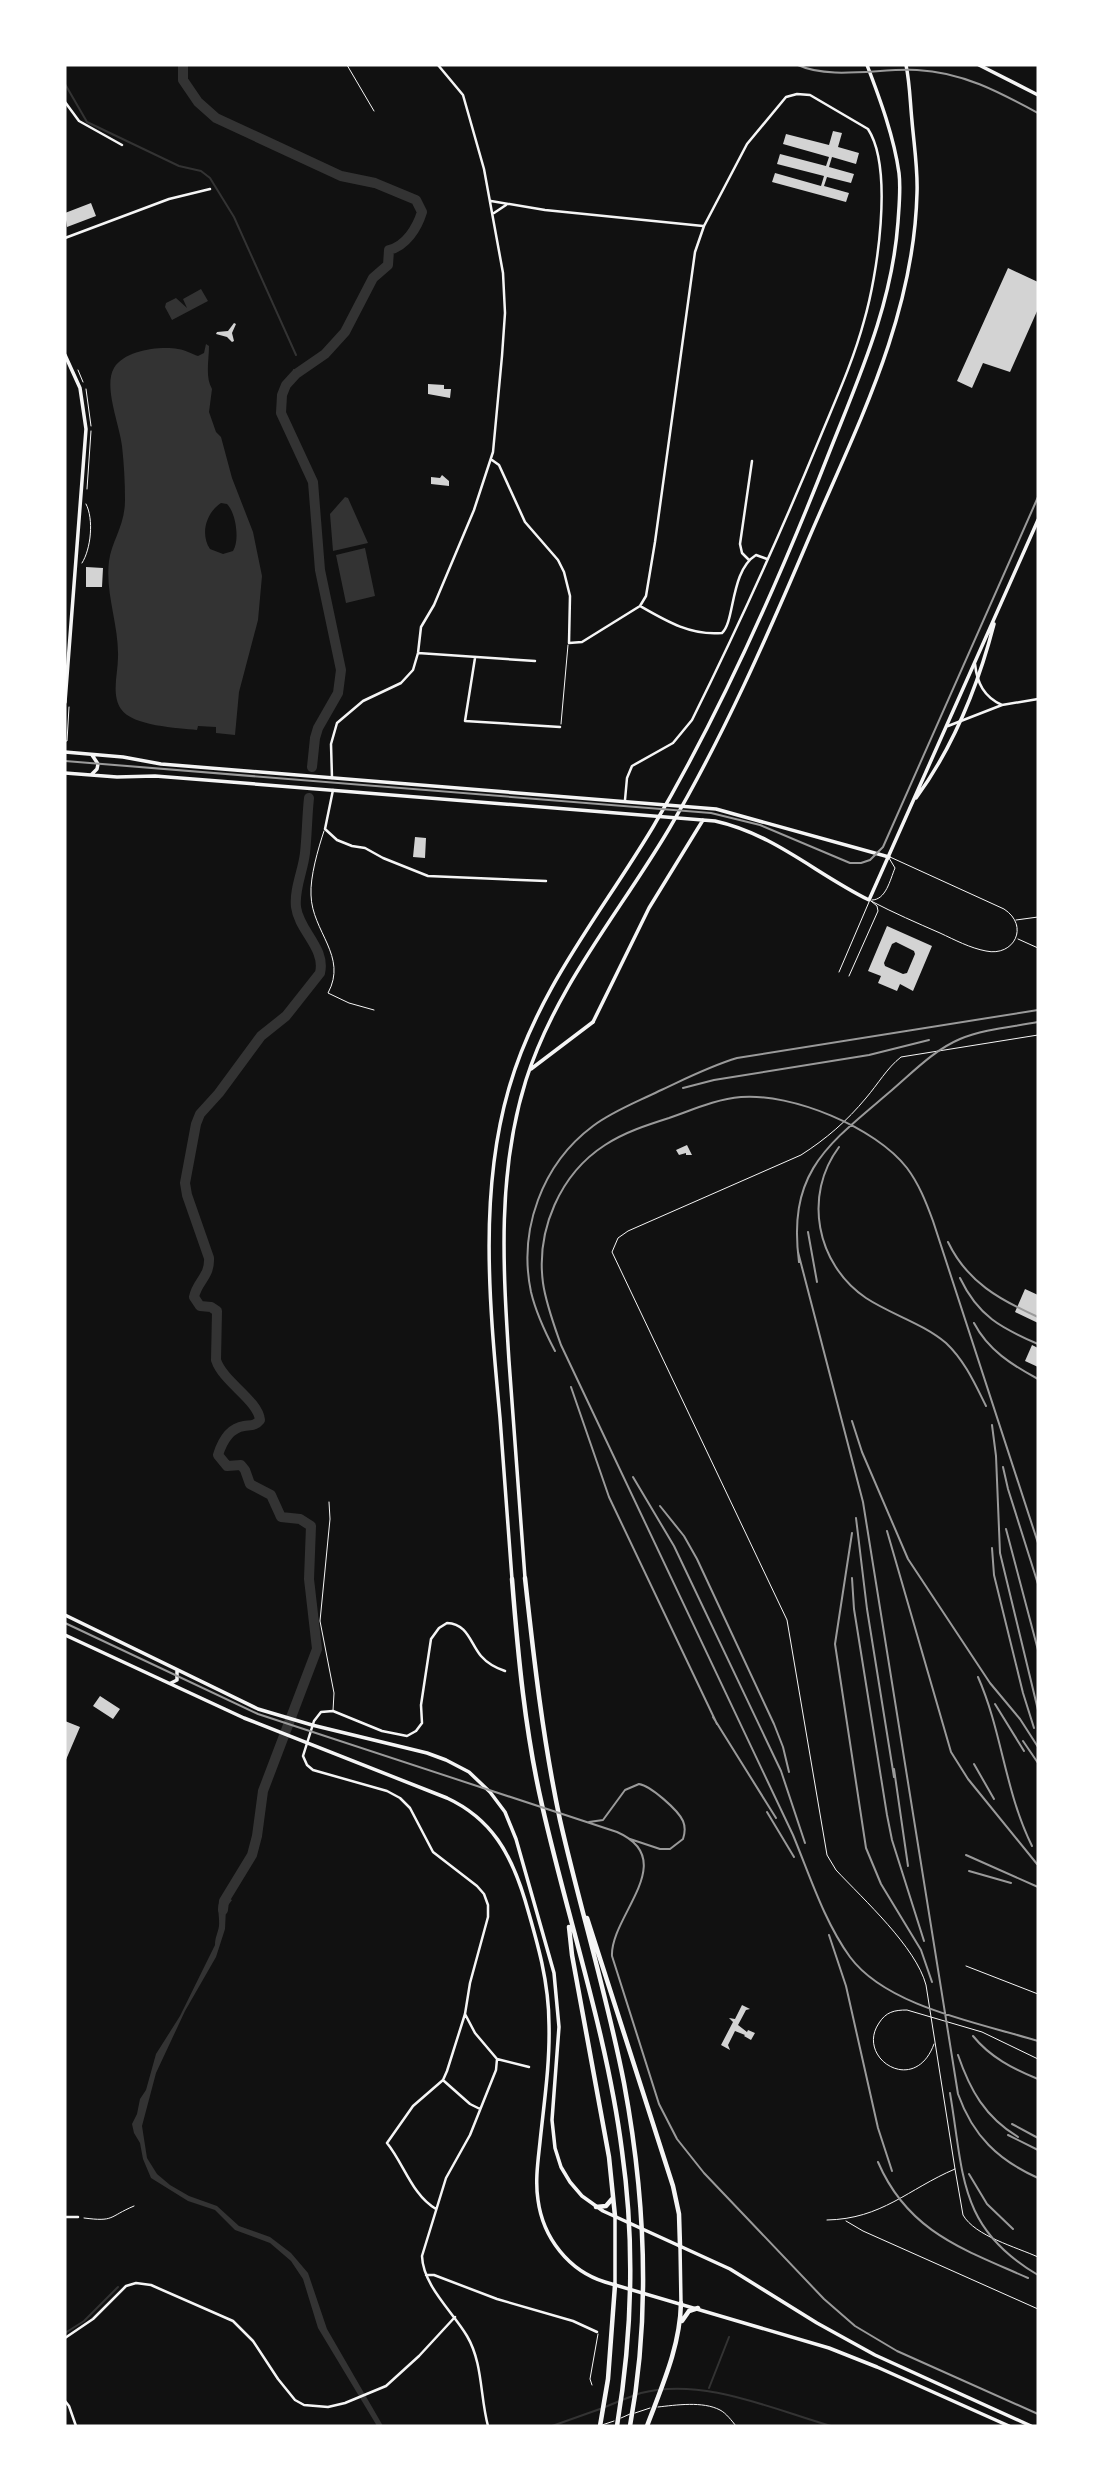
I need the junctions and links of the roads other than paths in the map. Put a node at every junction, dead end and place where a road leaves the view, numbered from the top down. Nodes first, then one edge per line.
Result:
1 (347, 65) edge
2 (438, 65) edge
3 (867, 65) edge
4 (906, 65) edge
5 (979, 65) edge
6 (1038, 95) edge
7 (65, 102) edge
8 (373, 111) dead end
9 (122, 145) dead end
10 (210, 189) dead end
11 (491, 201) junction
12 (506, 205) junction
13 (493, 213) junction
14 (704, 226) junction
15 (65, 238) edge
16 (65, 355) edge
17 (492, 460) junction
18 (752, 461) dead end
19 (1038, 520) edge
20 (767, 559) junction
21 (749, 561) junction
22 (640, 606) junction
23 (995, 616) junction
24 (569, 643) junction
25 (418, 653) junction
26 (475, 658) junction
27 (975, 658) junction
28 (535, 661) dead end
29 (978, 679) junction
30 (1038, 699) edge
31 (67, 704) edge
32 (1002, 705) junction
33 (960, 720) junction
34 (560, 728) joint
35 (943, 731) junction
36 (65, 752) edge
37 (90, 754) junction
38 (65, 773) edge
39 (90, 775) junction
40 (332, 778) junction
41 (333, 790) junction
42 (625, 802) junction
43 (913, 802) junction
44 (703, 820) junction
45 (325, 829) junction
46 (888, 857) junction
47 (546, 881) dead end
48 (869, 900) junction
49 (1038, 917) edge
50 (1016, 920) junction
51 (1016, 938) junction
52 (1038, 948) edge
53 (839, 972) dead end
54 (849, 976) dead end
55 (374, 1010) dead end
56 (1038, 1035) edge
57 (529, 1070) junction
58 (329, 1502) dead end
59 (525, 1578) joint
60 (512, 1579) joint
61 (65, 1615) edge
62 (65, 1635) edge
63 (174, 1668) junction
64 (505, 1671) dead end
65 (165, 1682) junction
66 (333, 1711) junction
67 (312, 1725) junction
68 (306, 1743) junction
69 (578, 1894) junction
70 (568, 1912) junction
71 (966, 1966) dead end
72 (1038, 1994) edge
73 (464, 2014) junction
74 (935, 2041) junction
75 (497, 2059) junction
76 (1038, 2059) edge
77 (529, 2067) dead end
78 (443, 2080) junction
79 (480, 2109) junction
80 (956, 2169) junction
81 (613, 2194) junction
82 (596, 2207) junction
83 (436, 2209) junction
84 (615, 2216) junction
85 (65, 2217) edge
86 (78, 2217) road end
87 (827, 2220) dead end
88 (844, 2220) junction
89 (680, 2246) junction
90 (1038, 2257) edge
91 (426, 2274) junction
92 (615, 2285) junction
93 (681, 2303) junction
94 (698, 2308) junction
95 (1038, 2309) edge
96 (455, 2317) junction
97 (681, 2325) junction
98 (597, 2332) joint
99 (65, 2338) edge
100 (592, 2385) dead end
101 (65, 2401) edge
102 (648, 2424) edge
103 (76, 2426) edge
104 (488, 2426) edge
105 (600, 2426) edge
106 (617, 2426) edge
107 (629, 2426) edge
108 (736, 2426) edge
109 (1009, 2426) edge
110 (1031, 2426) edge

1 - 8 lane
2 - 11 street
3 - 60 main road
4 - 57 main road
5 - 6 main road
7 - 9 street
10 - 15 street
11 - 12 street
11 - 13 street
12 - 13 street
12 - 14 street
13 - 17 street
14 - 20 street
14 - 22 street
16 - 31 main road
17 - 24 street
17 - 25 street
18 - 21 street
19 - 23 main road
20 - 21 street
20 - 42 street
21 - 22 street
22 - 24 street
23 - 27 main road
23 - 29 main road
24 - 34 lane
25 - 26 street
25 - 40 street
26 - 28 street
26 - 34 street
27 - 29 street
27 - 35 main road
29 - 32 street
29 - 33 main road
30 - 32 street
32 - 33 street
33 - 35 street
33 - 43 main road
35 - 43 main road
36 - 37 main road
37 - 39 main road
37 - 40 main road
38 - 39 main road
39 - 41 main road
40 - 42 main road
41 - 44 main road
41 - 45 street
42 - 46 main road
43 - 46 main road
44 - 48 main road
44 - 57 main road
45 - 47 street
45 - 55 lane
46 - 48 main road
46 - 48 lane
46 - 50 lane
48 - 51 lane
48 - 53 lane
48 - 54 lane
49 - 50 lane
50 - 51 lane
51 - 52 lane
56 - 74 lane
57 - 59 main road
58 - 66 lane
59 - 69 highway
60 - 70 highway
61 - 63 main road
62 - 65 main road
63 - 65 main road
63 - 67 main road
64 - 66 street
65 - 68 main road
66 - 67 street
67 - 68 street
67 - 82 main road
68 - 73 street
68 - 92 main road
69 - 89 highway
69 - 107 highway
70 - 81 highway
70 - 106 highway
71 - 72 lane
73 - 75 street
73 - 78 street
74 - 76 lane
74 - 80 lane
75 - 77 street
75 - 79 street
78 - 79 street
78 - 83 street
79 - 83 street
80 - 88 lane
80 - 90 lane
81 - 82 highway
81 - 84 highway
82 - 84 main road
83 - 91 street
84 - 89 main road
84 - 92 main road
85 - 86 street
87 - 88 lane
88 - 95 lane
89 - 93 main road
89 - 110 main road
91 - 96 street
91 - 98 street
92 - 93 main road
92 - 105 highway
93 - 94 main road
93 - 97 highway
94 - 97 highway
94 - 109 main road
96 - 99 street
96 - 104 street
97 - 102 highway
98 - 100 lane
101 - 103 street
105 - 108 lane

